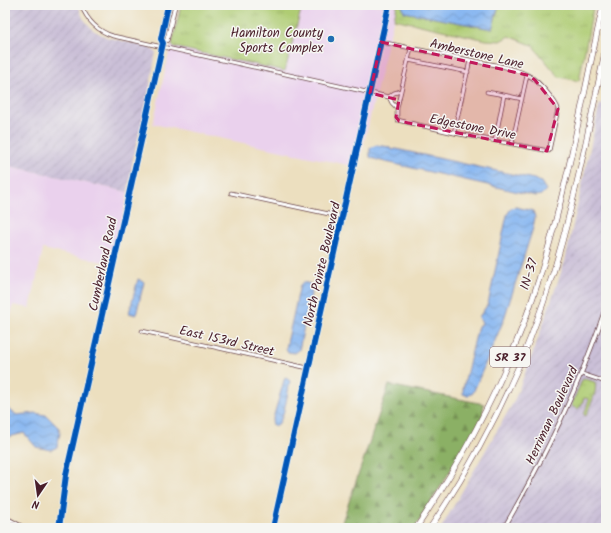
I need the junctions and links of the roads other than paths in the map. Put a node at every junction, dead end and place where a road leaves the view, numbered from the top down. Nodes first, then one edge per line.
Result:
1 (81, 5) edge
2 (168, 5) edge
3 (175, 5) edge
4 (388, 5) edge
5 (603, 5) edge
6 (381, 42) junction
7 (162, 45) junction
8 (606, 47) edge
9 (411, 48) junction
10 (408, 60) junction
11 (470, 60) junction
12 (468, 72) junction
13 (527, 75) junction
14 (401, 91) junction
15 (487, 92) dead end
16 (370, 93) junction
17 (504, 95) junction
18 (389, 97) junction
19 (522, 99) junction
20 (397, 108) junction
21 (454, 133) junction
22 (495, 141) junction
23 (512, 144) junction
24 (549, 151) joint
25 (232, 192) dead end
26 (343, 217) junction
27 (606, 307) edge
28 (142, 331) dead end
29 (308, 368) junction
30 (582, 374) junction
31 (606, 382) edge
32 (5, 517) edge
33 (5, 524) edge
34 (11, 528) edge
35 (25, 528) edge
36 (59, 528) edge
37 (273, 528) edge
38 (416, 528) edge
39 (430, 528) edge
40 (504, 528) edge

1 - 7 street
2 - 7 street, Cumberland Road
3 - 7 street, Cumberland Road
4 - 6 street, North Pointe Boulevard
5 - 38 highway, IN-37 / SR 37
6 - 9 street, Amberstone Lane
6 - 16 street, North Pointe Boulevard
7 - 16 street
7 - 36 street, Cumberland Road
8 - 39 highway, IN-37 / SR 37
9 - 10 street
9 - 11 street, Amberstone Lane
10 - 12 street, Amberstone Lane
10 - 14 street
11 - 12 street
11 - 13 street, Amberstone Lane
12 - 21 street
13 - 19 street
13 - 24 street, Amberstone Lane
14 - 18 street
14 - 20 street
15 - 17 street
16 - 18 street
16 - 26 street, North Pointe Boulevard
17 - 19 street
17 - 22 street
18 - 20 street
19 - 23 street
20 - 21 street, Edgestone Drive
21 - 22 street, Edgestone Drive
22 - 23 street, Edgestone Drive
23 - 24 street, Edgestone Drive
25 - 26 street
26 - 29 street, North Pointe Boulevard
27 - 30 street, Herriman Boulevard
28 - 29 street, East 153rd Street
29 - 37 street, North Pointe Boulevard
30 - 31 street
30 - 40 street, Herriman Boulevard
32 - 35 street
33 - 34 street

